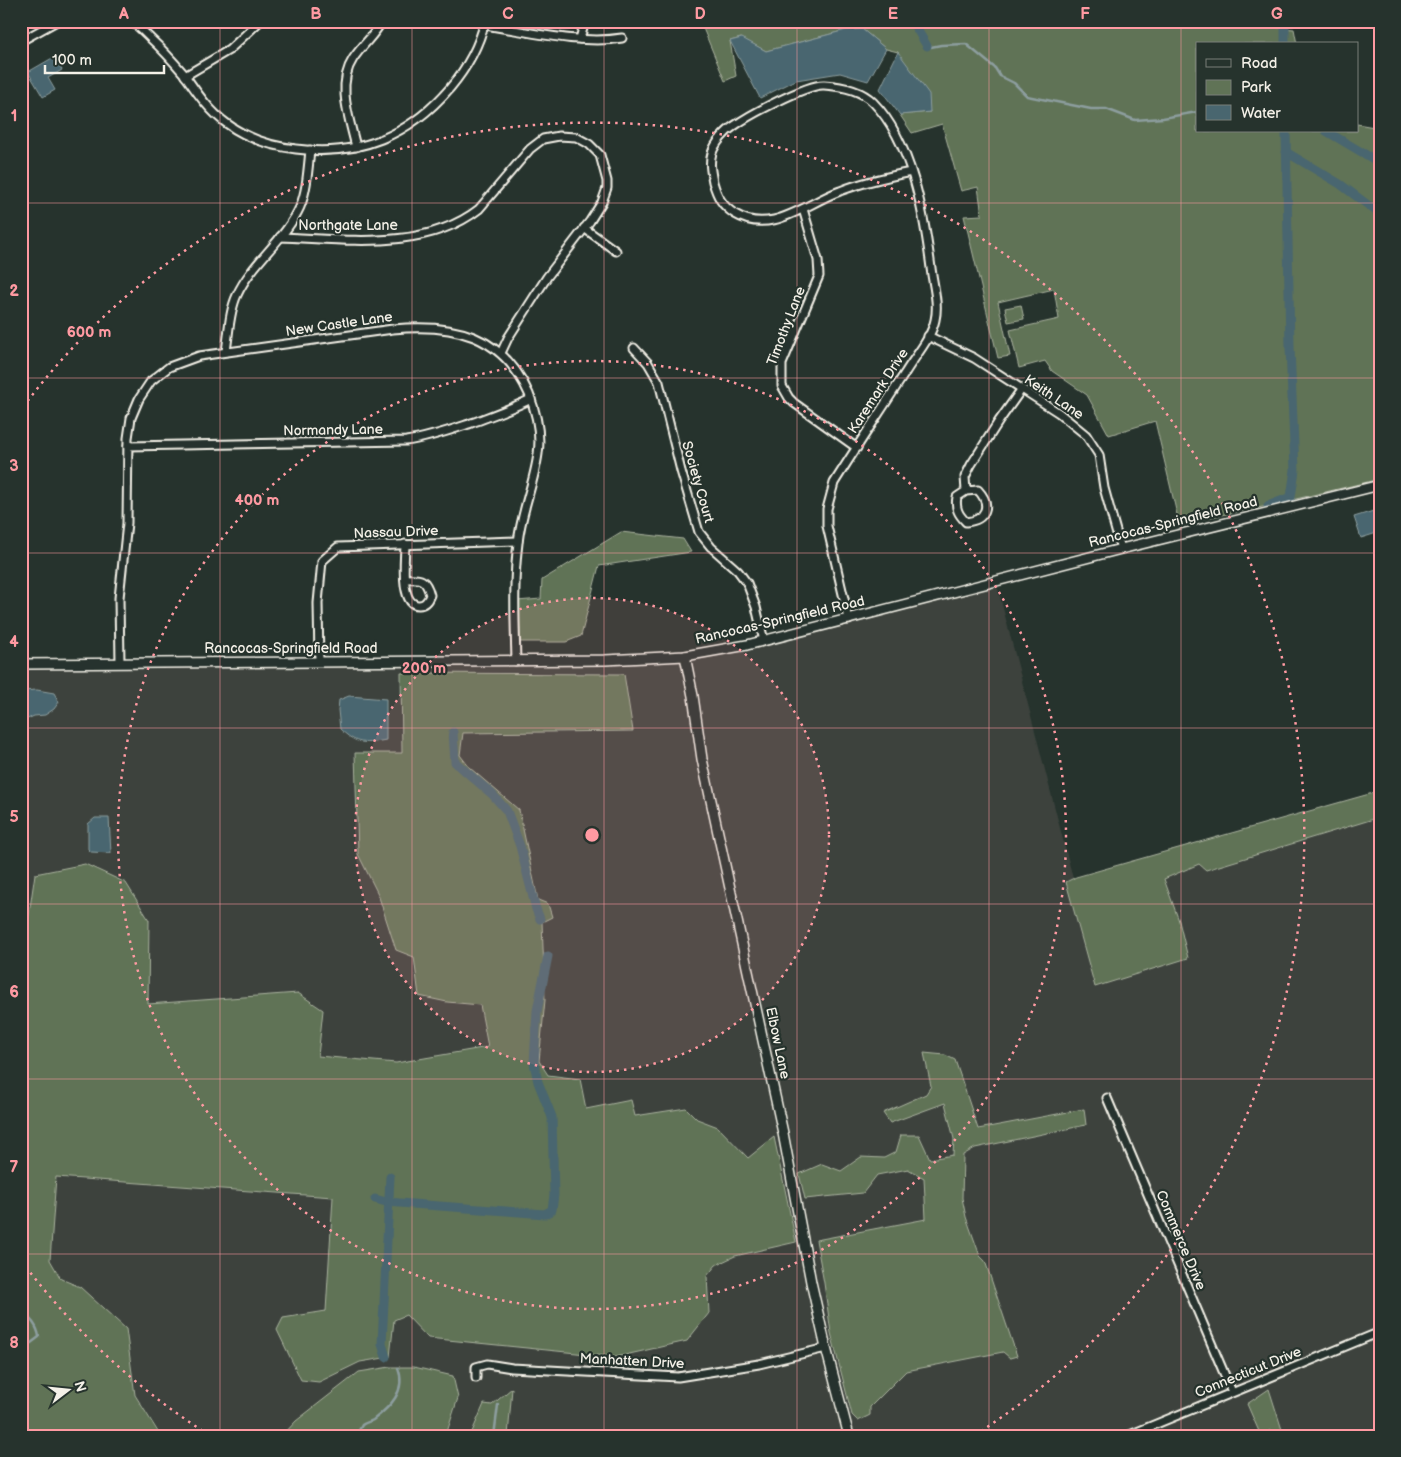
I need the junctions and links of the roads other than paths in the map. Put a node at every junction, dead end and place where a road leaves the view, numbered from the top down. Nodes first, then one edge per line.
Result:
1 (57, 21) edge
2 (130, 21) edge
3 (260, 21) edge
4 (382, 21) edge
5 (585, 21) edge
6 (485, 23) edge
7 (622, 38) dead end
8 (580, 39) junction
9 (21, 41) edge
10 (185, 76) junction
11 (356, 147) junction
12 (310, 150) junction
13 (911, 172) junction
14 (803, 209) junction
15 (584, 228) junction
16 (280, 237) junction
17 (616, 251) dead end
18 (928, 336) junction
19 (634, 348) dead end
20 (226, 351) junction
21 (501, 353) junction
22 (1022, 390) junction
23 (530, 399) junction
24 (128, 446) junction
25 (857, 448) junction
26 (1380, 485) edge
27 (966, 491) junction
28 (518, 541) junction
29 (405, 544) junction
30 (1121, 549) junction
31 (406, 579) dead end
32 (849, 620) junction
33 (764, 641) junction
34 (685, 656) junction
35 (516, 661) junction
36 (319, 662) junction
37 (120, 663) junction
38 (21, 664) edge
39 (1107, 1098) dead end
40 (1380, 1332) edge
41 (826, 1348) junction
42 (476, 1378) dead end
43 (1232, 1392) junction
44 (850, 1436) edge
45 (1127, 1436) edge

1 - 9 street
2 - 10 street
3 - 10 street
4 - 11 street
5 - 8 street
6 - 8 street
6 - 11 street
7 - 8 street
10 - 12 street
11 - 12 street
12 - 16 street
13 - 14 street, Karemark Drive
13 - 14 street, Karemark Drive
13 - 18 street, Karemark Drive
14 - 25 street, Timothy Lane
15 - 16 street, Northgate Lane
15 - 17 street
15 - 21 street, Northgate Lane
16 - 20 street, Northgate Lane
18 - 22 street, Keith Lane
18 - 25 street, Karemark Drive
19 - 33 street, Society Court
20 - 21 street, New Castle Lane
20 - 24 street, New Castle Lane
21 - 23 street, New Castle Lane
22 - 27 street
22 - 30 street, Keith Lane
23 - 24 street, Normandy Lane
23 - 28 street, New Castle Lane
24 - 37 street, New Castle Lane
25 - 32 street, Karemark Drive
26 - 30 main road, Rancocas-Springfield Road
27 - 27 street
28 - 29 street, Nassau Drive
28 - 35 street, New Castle Lane
29 - 31 street
29 - 36 street, Nassau Drive
30 - 32 main road, Rancocas-Springfield Road
32 - 33 main road, Rancocas-Springfield Road
33 - 34 main road, Rancocas-Springfield Road
34 - 35 main road, Rancocas-Springfield Road
34 - 41 main road, Elbow Lane
35 - 36 main road, Rancocas-Springfield Road
36 - 37 main road, Rancocas-Springfield Road
37 - 38 main road, Rancocas-Springfield Road
39 - 43 street, Commerce Drive
40 - 43 street, Connecticut Drive
41 - 42 street, Manhatten Drive
41 - 44 main road, Elbow Lane
43 - 45 street, Connecticut Drive

